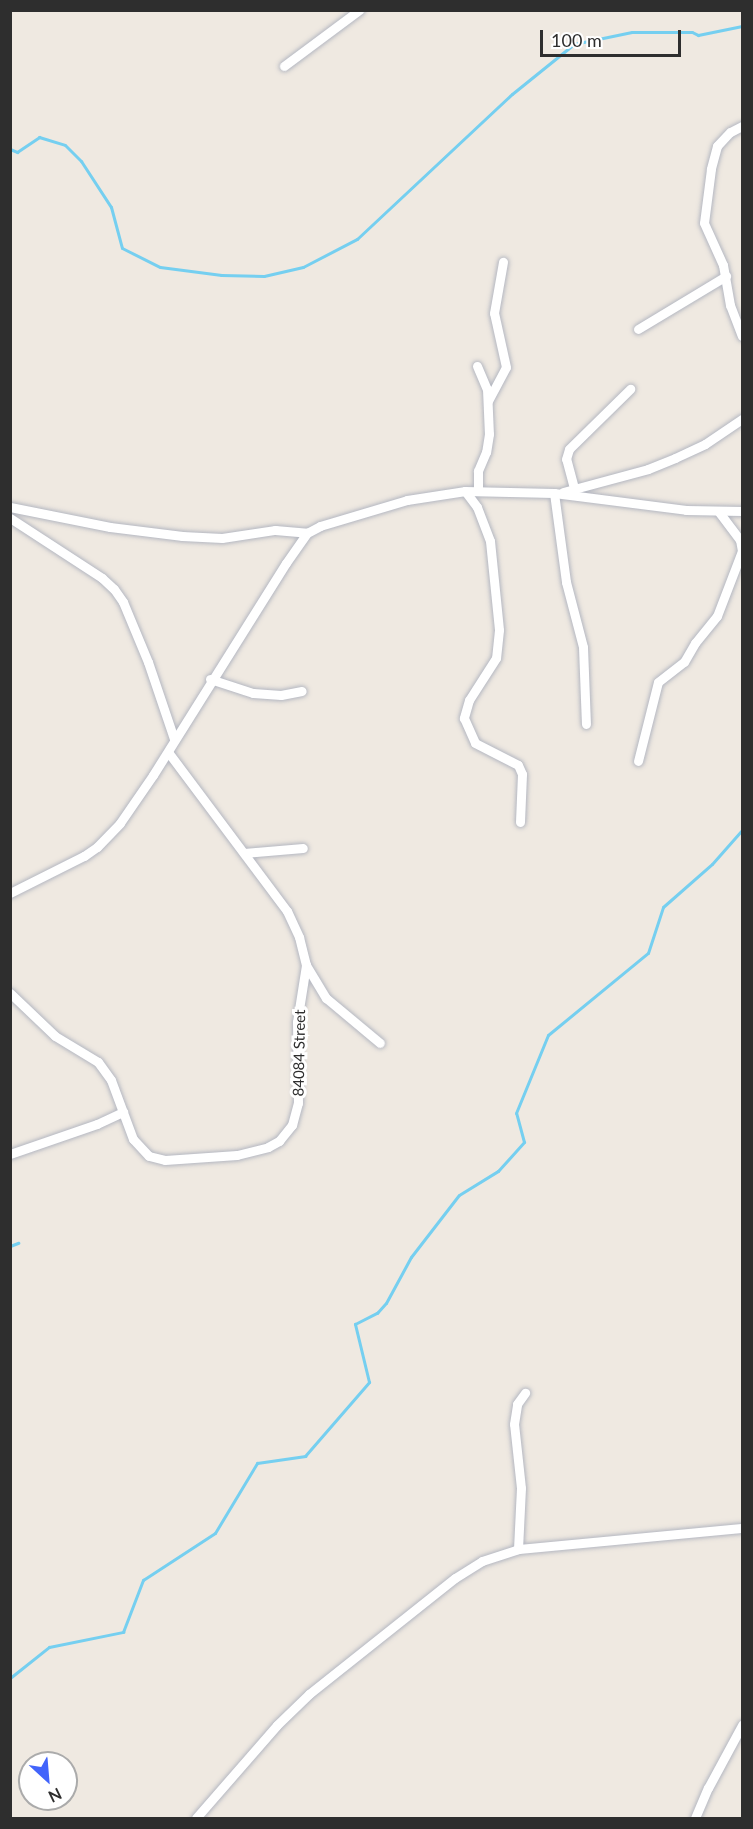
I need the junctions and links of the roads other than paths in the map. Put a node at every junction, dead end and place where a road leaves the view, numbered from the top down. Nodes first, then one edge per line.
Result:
1 (359, 10) edge
2 (284, 66) dead end
3 (742, 126) edge
4 (502, 262) dead end
5 (726, 276) junction
6 (638, 329) dead end
7 (742, 336) edge
8 (477, 366) dead end
9 (630, 389) dead end
10 (488, 401) junction
11 (742, 419) edge
12 (574, 488) junction
13 (465, 491) junction
14 (478, 491) junction
15 (557, 493) junction
16 (10, 507) edge
17 (742, 511) edge
18 (719, 512) junction
19 (10, 518) edge
20 (307, 533) junction
21 (741, 541) edge
22 (210, 680) junction
23 (302, 691) dead end
24 (586, 724) dead end
25 (174, 739) junction
26 (168, 752) junction
27 (638, 761) dead end
28 (520, 822) dead end
29 (303, 848) dead end
30 (244, 852) junction
31 (10, 893) edge
32 (306, 965) junction
33 (10, 993) edge
34 (380, 1043) dead end
35 (123, 1112) junction
36 (10, 1154) edge
37 (525, 1393) dead end
38 (742, 1528) edge
39 (518, 1549) junction
40 (742, 1725) edge
41 (196, 1818) edge
42 (695, 1818) edge

1 - 2 street
3 - 5 street
4 - 10 street
5 - 6 street
5 - 7 street
8 - 10 street
9 - 12 street
10 - 14 street
11 - 12 street
12 - 15 street
13 - 14 street
13 - 20 street
13 - 28 street
14 - 15 street
15 - 18 street
15 - 24 street
16 - 20 street
17 - 18 street
18 - 21 street
19 - 25 street
20 - 22 street
21 - 27 street
22 - 23 street
22 - 25 street
25 - 26 street
26 - 30 street
26 - 31 street
29 - 30 street
30 - 32 street
32 - 34 street
32 - 35 street, 84084 Street
33 - 35 street, 84084 Street
35 - 36 street
37 - 39 street
38 - 39 street
39 - 41 street
40 - 42 street

